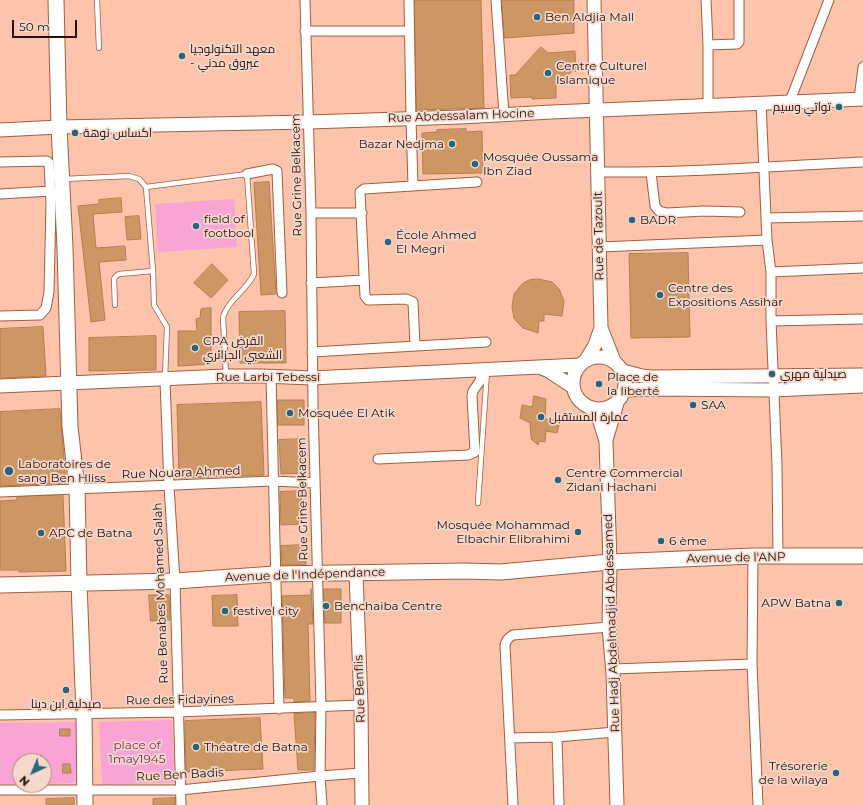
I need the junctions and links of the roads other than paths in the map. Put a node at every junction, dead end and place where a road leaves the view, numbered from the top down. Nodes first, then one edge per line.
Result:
1 (56, 0) edge
2 (97, 0) edge
3 (305, 0) edge
4 (409, 0) edge
5 (496, 0) edge
6 (594, 0) edge
7 (706, 0) edge
8 (740, 0) edge
9 (829, 0) edge
10 (305, 31) junction
11 (409, 31) junction
12 (708, 45) junction
13 (99, 48) dead end
14 (863, 67) edge
15 (861, 99) edge
16 (790, 101) junction
17 (762, 103) junction
18 (708, 105) junction
19 (596, 110) junction
20 (504, 115) junction
21 (411, 119) junction
22 (308, 122) junction
23 (59, 127) junction
24 (0, 130) edge
25 (0, 162) edge
26 (863, 162) edge
27 (764, 167) junction
28 (598, 172) junction
29 (651, 173) junction
30 (247, 174) junction
31 (62, 179) junction
32 (477, 182) dead end
33 (414, 185) junction
34 (146, 187) junction
35 (51, 191) junction
36 (0, 194) edge
37 (740, 212) dead end
38 (311, 213) junction
39 (362, 213) junction
40 (863, 216) edge
41 (766, 218) junction
42 (766, 240) junction
43 (600, 247) junction
44 (863, 268) edge
45 (153, 271) junction
46 (771, 272) junction
47 (364, 280) junction
48 (311, 283) junction
49 (282, 293) dead end
50 (115, 305) dead end
51 (0, 316) edge
52 (863, 319) edge
53 (770, 321) junction
54 (601, 328) junction
55 (486, 342) dead end
56 (415, 346) junction
57 (312, 352) junction
58 (614, 361) junction
59 (583, 362) junction
60 (536, 366) junction
61 (485, 369) junction
62 (623, 371) junction
63 (772, 375) junction
64 (863, 375) edge
65 (226, 376) junction
66 (271, 376) junction
67 (312, 378) junction
68 (165, 380) junction
69 (70, 382) junction
70 (0, 386) edge
71 (863, 386) edge
72 (573, 387) junction
73 (625, 390) junction
74 (772, 390) junction
75 (617, 403) junction
76 (596, 409) junction
77 (606, 442) junction
78 (378, 460) dead end
79 (273, 481) junction
80 (316, 483) junction
81 (169, 486) junction
82 (77, 488) junction
83 (0, 492) edge
84 (478, 503) dead end
85 (753, 556) junction
86 (778, 556) junction
87 (863, 556) edge
88 (610, 562) junction
89 (356, 573) junction
90 (275, 574) junction
91 (317, 574) junction
92 (175, 581) junction
93 (79, 583) junction
94 (0, 585) edge
95 (609, 627) junction
96 (752, 664) junction
97 (613, 669) junction
98 (361, 705) junction
99 (321, 707) junction
100 (279, 709) junction
101 (178, 712) junction
102 (84, 714) junction
103 (0, 715) edge
104 (615, 732) junction
105 (557, 737) junction
106 (510, 738) junction
107 (362, 773) junction
108 (320, 776) junction
109 (0, 790) edge
110 (180, 790) junction
111 (85, 798) edge
112 (181, 805) edge
113 (322, 805) edge
114 (362, 805) edge
115 (513, 805) edge
116 (559, 805) edge
117 (618, 805) edge
118 (758, 805) edge

1 - 23 main road
2 - 13 lane
3 - 10 street, Rue Grine Belkacem
4 - 11 street
5 - 20 street
6 - 19 main road, Rue de Tazoult
7 - 12 street
8 - 12 street
9 - 16 street
10 - 11 street
10 - 22 street, Rue Grine Belkacem
11 - 21 street
12 - 18 street
14 - 15 street
15 - 16 main road, Rue Abdessalam Hocine
16 - 17 main road, Rue Abdessalam Hocine
17 - 18 main road, Rue Abdessalam Hocine
17 - 27 street
18 - 19 main road, Rue Abdessalam Hocine
19 - 20 main road, Rue Abdessalam Hocine
19 - 28 main road, Rue de Tazoult
20 - 21 main road, Rue Abdessalam Hocine
21 - 22 main road, Rue Abdessalam Hocine
21 - 33 street
22 - 23 main road, Rue Abdessalam Hocine
22 - 38 street, Rue Grine Belkacem
23 - 24 main road, Rue Abdessalam Hocine
23 - 31 main road
25 - 35 street
26 - 27 street
27 - 29 street
27 - 41 street
28 - 29 street
28 - 43 main road, Rue de Tazoult
29 - 37 street
30 - 34 lane
30 - 49 street
30 - 65 lane
31 - 34 lane
31 - 69 main road
32 - 33 street
33 - 39 street
34 - 45 lane
35 - 36 street
35 - 51 street
38 - 39 street
38 - 48 street, Rue Grine Belkacem
39 - 47 street
40 - 41 street
41 - 42 street
42 - 43 street
42 - 46 street
43 - 54 main road, Rue de Tazoult
44 - 46 street
45 - 50 lane
45 - 68 lane
46 - 53 street
47 - 48 street
47 - 56 street
48 - 57 street, Rue Grine Belkacem
52 - 53 street
53 - 63 street
54 - 58 main road, Rue de Tazoult
54 - 59 main road, Rue de Tazoult
55 - 56 street
56 - 57 street
57 - 67 street, Rue Grine Belkacem
58 - 59 main road
58 - 62 main road
59 - 60 main road, Rue Larbi Tebessi
59 - 72 main road
60 - 61 main road, Rue Larbi Tebessi
60 - 72 main road, Rue Larbi Tebessi
61 - 67 main road, Rue Larbi Tebessi
61 - 78 street
61 - 84 lane
62 - 63 main road
62 - 73 main road
63 - 64 main road
63 - 74 street
65 - 66 main road, Rue Larbi Tebessi
65 - 68 main road, Rue Larbi Tebessi
66 - 67 main road, Rue Larbi Tebessi
66 - 79 street
67 - 80 street, Rue Grine Belkacem
68 - 69 main road, Rue Larbi Tebessi
68 - 81 street, Rue Benabes Mohamed Salah
69 - 70 main road, Rue Larbi Tebessi
69 - 82 main road
71 - 74 main road
72 - 76 main road
73 - 74 main road
73 - 75 main road
74 - 86 street
75 - 76 main road
75 - 77 main road, Rue Hadj Abdelmadjid Abdessamed
76 - 77 main road, Rue Hadj Abdelmadjid Abdessamed
77 - 88 main road, Rue Hadj Abdelmadjid Abdessamed
79 - 80 street, Rue Nouara Ahmed
79 - 81 street, Rue Nouara Ahmed
79 - 90 street
80 - 91 street, Rue Grine Belkacem
81 - 82 street, Rue Nouara Ahmed
81 - 92 street, Rue Benabes Mohamed Salah
82 - 83 street, Rue Nouara Ahmed
82 - 93 main road
85 - 86 main road, Avenue de l'ANP
85 - 88 main road, Avenue de l'ANP
85 - 96 street
86 - 87 main road, Avenue de l'ANP
88 - 89 main road, Avenue de l'Indépendance
88 - 95 main road, Rue Hadj Abdelmadjid Abdessamed
89 - 91 main road, Avenue de l'Indépendance
89 - 98 main road, Rue Benflis
90 - 91 main road, Avenue de l'Indépendance
90 - 92 main road, Avenue de l'Indépendance
90 - 100 street
91 - 99 street, Rue Grine Belkacem
92 - 93 main road, Avenue de l'Indépendance
92 - 101 street, Rue Benabes Mohamed Salah
93 - 94 main road, Avenue de l'Indépendance
93 - 102 main road
95 - 97 main road, Rue Hadj Abdelmadjid Abdessamed
95 - 106 street
96 - 97 street
96 - 118 street
97 - 104 main road, Rue Hadj Abdelmadjid Abdessamed
98 - 99 street, Rue des Fidayines
98 - 107 main road, Rue Benflis
99 - 100 street, Rue des Fidayines
99 - 108 street, Rue Grine Belkacem
100 - 101 street, Rue des Fidayines
101 - 102 street, Rue des Fidayines
101 - 110 street, Rue Benabes Mohamed Salah
102 - 103 street, Rue des Fidayines
102 - 111 main road
104 - 105 street
104 - 117 main road, Rue Hadj Abdelmadjid Abdessamed
105 - 106 street
105 - 116 street
106 - 115 street
107 - 108 street, Rue Ben Badis
107 - 114 main road, Rue Benflis
108 - 110 street, Rue Ben Badis
108 - 113 street, Rue Grine Belkacem
109 - 111 street, Rue Ben Badis
110 - 111 street, Rue Ben Badis
110 - 112 street, Rue Benabes Mohamed Salah

